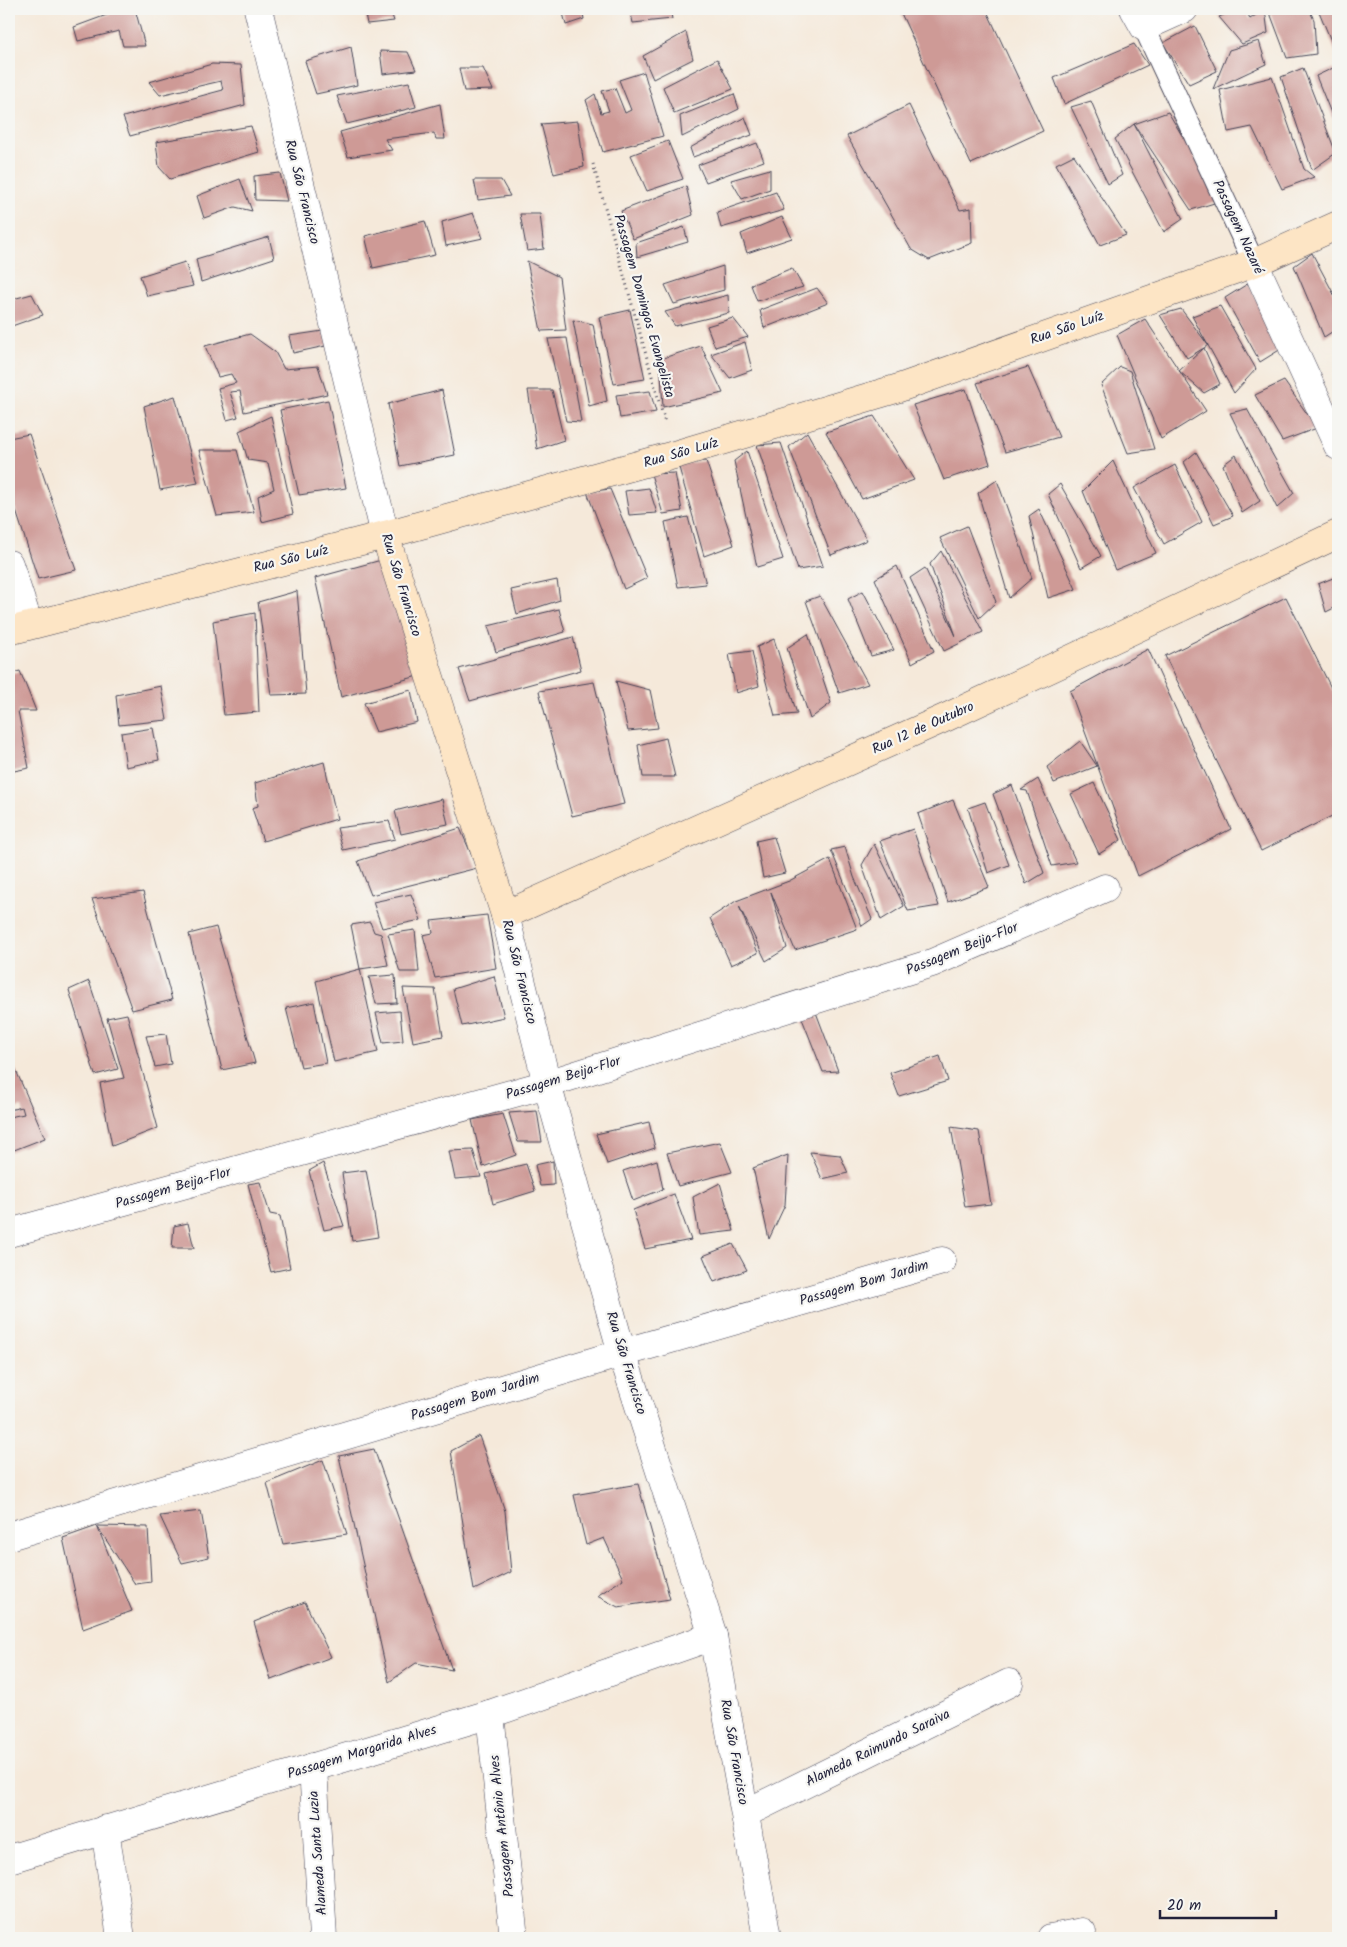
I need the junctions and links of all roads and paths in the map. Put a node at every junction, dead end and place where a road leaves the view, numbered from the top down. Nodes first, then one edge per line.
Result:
1 (258, 9) edge
2 (1184, 9) edge
3 (1139, 18) edge
4 (593, 164) dead end
5 (1338, 225) edge
6 (1254, 263) junction
7 (1338, 446) edge
8 (674, 455) junction
9 (1338, 534) edge
10 (385, 535) junction
11 (9, 564) edge
12 (19, 628) edge
13 (1105, 888) dead end
14 (505, 915) junction
15 (548, 1084) junction
16 (9, 1233) edge
17 (942, 1261) dead end
18 (622, 1353) junction
19 (9, 1536) edge
20 (713, 1636) junction
21 (1010, 1683) dead end
22 (490, 1714) junction
23 (312, 1767) junction
24 (746, 1813) junction
25 (104, 1829) junction
26 (9, 1859) edge
27 (1082, 1932) dead end
28 (121, 1938) edge
29 (323, 1938) edge
30 (514, 1938) edge
31 (767, 1938) edge
32 (1050, 1938) edge

1 - 10 street, Rua São Francisco
2 - 3 street
3 - 6 lane, Passagem Nazaré
4 - 8 path, Passagem Domingos Evangelista
5 - 6 main road, Rua São Luíz
6 - 7 street, Passagem Nazaré
6 - 8 main road, Rua São Luíz
8 - 10 main road, Rua São Luíz
9 - 14 main road, Rua 12 de Outubro
10 - 12 main road, Rua São Luíz
10 - 14 main road, Rua São Francisco
11 - 12 street
13 - 15 street, Passagem Beija-Flor
14 - 15 street, Rua São Francisco
15 - 16 street, Passagem Beija-Flor
15 - 18 street, Rua São Francisco
17 - 18 street, Passagem Bom Jardim
18 - 19 street, Passagem Bom Jardim
18 - 20 street, Rua São Francisco
20 - 22 street, Passagem Margarida Alves
20 - 24 street, Rua São Francisco
21 - 24 street, Alameda Raimundo Saraiva
22 - 23 street, Passagem Margarida Alves
22 - 30 street, Passagem Antônio Alves
23 - 25 street, Passagem Margarida Alves
23 - 29 street, Alameda Santa Luzia
24 - 31 street, Rua São Francisco
25 - 26 street, Passagem Margarida Alves
25 - 28 street
27 - 32 street

